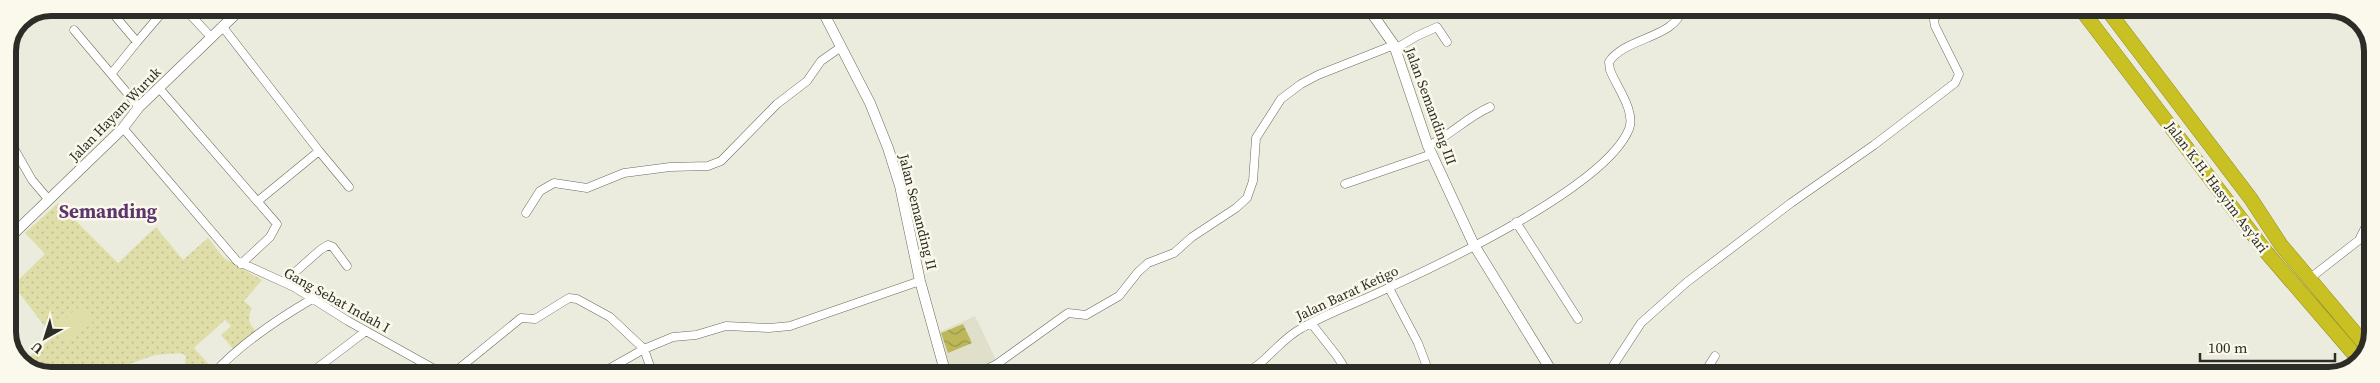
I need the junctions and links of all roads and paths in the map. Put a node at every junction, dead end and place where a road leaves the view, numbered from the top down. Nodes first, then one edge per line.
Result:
1 (115, 16) edge
2 (159, 16) edge
3 (192, 16) edge
4 (233, 16) edge
5 (824, 16) edge
6 (1374, 17) edge
7 (1680, 17) edge
8 (1936, 17) edge
9 (2088, 17) edge
10 (2100, 17) edge
11 (2114, 17) edge
12 (222, 26) junction
13 (74, 30) dead end
14 (211, 37) junction
15 (137, 42) junction
16 (1447, 42) dead end
17 (841, 47) junction
18 (1394, 47) junction
19 (112, 73) junction
20 (159, 88) junction
21 (2151, 101) junction
22 (140, 107) junction
23 (1490, 107) dead end
24 (123, 128) junction
25 (1430, 150) junction
26 (318, 151) junction
27 (16, 152) edge
28 (1345, 184) dead end
29 (349, 187) dead end
30 (49, 200) junction
31 (258, 201) junction
32 (526, 213) dead end
33 (1516, 222) junction
34 (16, 231) edge
35 (2363, 231) edge
36 (1474, 245) junction
37 (241, 264) junction
38 (347, 266) dead end
39 (2309, 279) junction
40 (920, 281) junction
41 (284, 282) junction
42 (1389, 288) junction
43 (312, 299) junction
44 (1578, 319) dead end
45 (1311, 323) junction
46 (366, 331) junction
47 (2362, 341) edge
48 (644, 349) junction
49 (2355, 355) edge
50 (1715, 356) dead end
51 (220, 366) edge
52 (320, 366) edge
53 (429, 366) edge
54 (462, 366) edge
55 (613, 366) edge
56 (650, 366) edge
57 (944, 366) edge
58 (992, 366) edge
59 (1257, 367) edge
60 (1344, 367) edge
61 (1427, 367) edge
62 (1549, 367) edge
63 (1613, 367) edge
64 (1708, 367) edge

1 - 15 street
2 - 15 street
3 - 14 street
4 - 12 street, Jalan Hayam Wuruk
5 - 17 street, Jalan Semanding II
6 - 18 street, Jalan Semanding III
7 - 33 street, Jalan Barat Ketigo
8 - 63 street
9 - 21 highway, Jalan K.H. Hasyim Asy'ari
10 - 21 highway
11 - 39 highway, Jalan K.H. Hasyim Asy'ari
12 - 14 street, Jalan Hayam Wuruk
12 - 26 street
13 - 19 street
14 - 20 street, Jalan Hayam Wuruk
15 - 19 street
16 - 18 street
17 - 32 street
17 - 40 street, Jalan Semanding II
18 - 25 street, Jalan Semanding III
18 - 58 street
19 - 22 street
20 - 22 street, Jalan Hayam Wuruk
20 - 31 street
21 - 49 highway, Jalan K.H. Hasyim Asy'ari
22 - 24 street, Jalan Hayam Wuruk
23 - 25 street
24 - 30 street, Jalan Hayam Wuruk
24 - 37 street, Gang Sebat Indah I
25 - 28 street
25 - 36 street, Jalan Semanding III
26 - 29 street
26 - 31 street
27 - 30 street
30 - 34 street, Jalan Hayam Wuruk
31 - 37 street
33 - 36 street, Jalan Barat Ketigo
33 - 44 street
35 - 39 street
36 - 42 street, Jalan Barat Ketigo
36 - 62 street, Jalan Semanding III
37 - 41 street, Gang Sebat Indah I
38 - 41 street
39 - 47 highway, Jalan K.H. Hasyim Asy'ari
40 - 48 street
40 - 57 street, Jalan Semanding II
41 - 43 street, Gang Sebat Indah I
42 - 45 street, Jalan Barat Ketigo
42 - 61 street
43 - 46 street, Gang Sebat Indah I
43 - 51 street
45 - 59 street, Jalan Barat Ketigo
45 - 60 street
46 - 52 street
46 - 53 street, Gang Sebat Indah I
48 - 54 street
48 - 55 street
48 - 56 street
50 - 64 street

